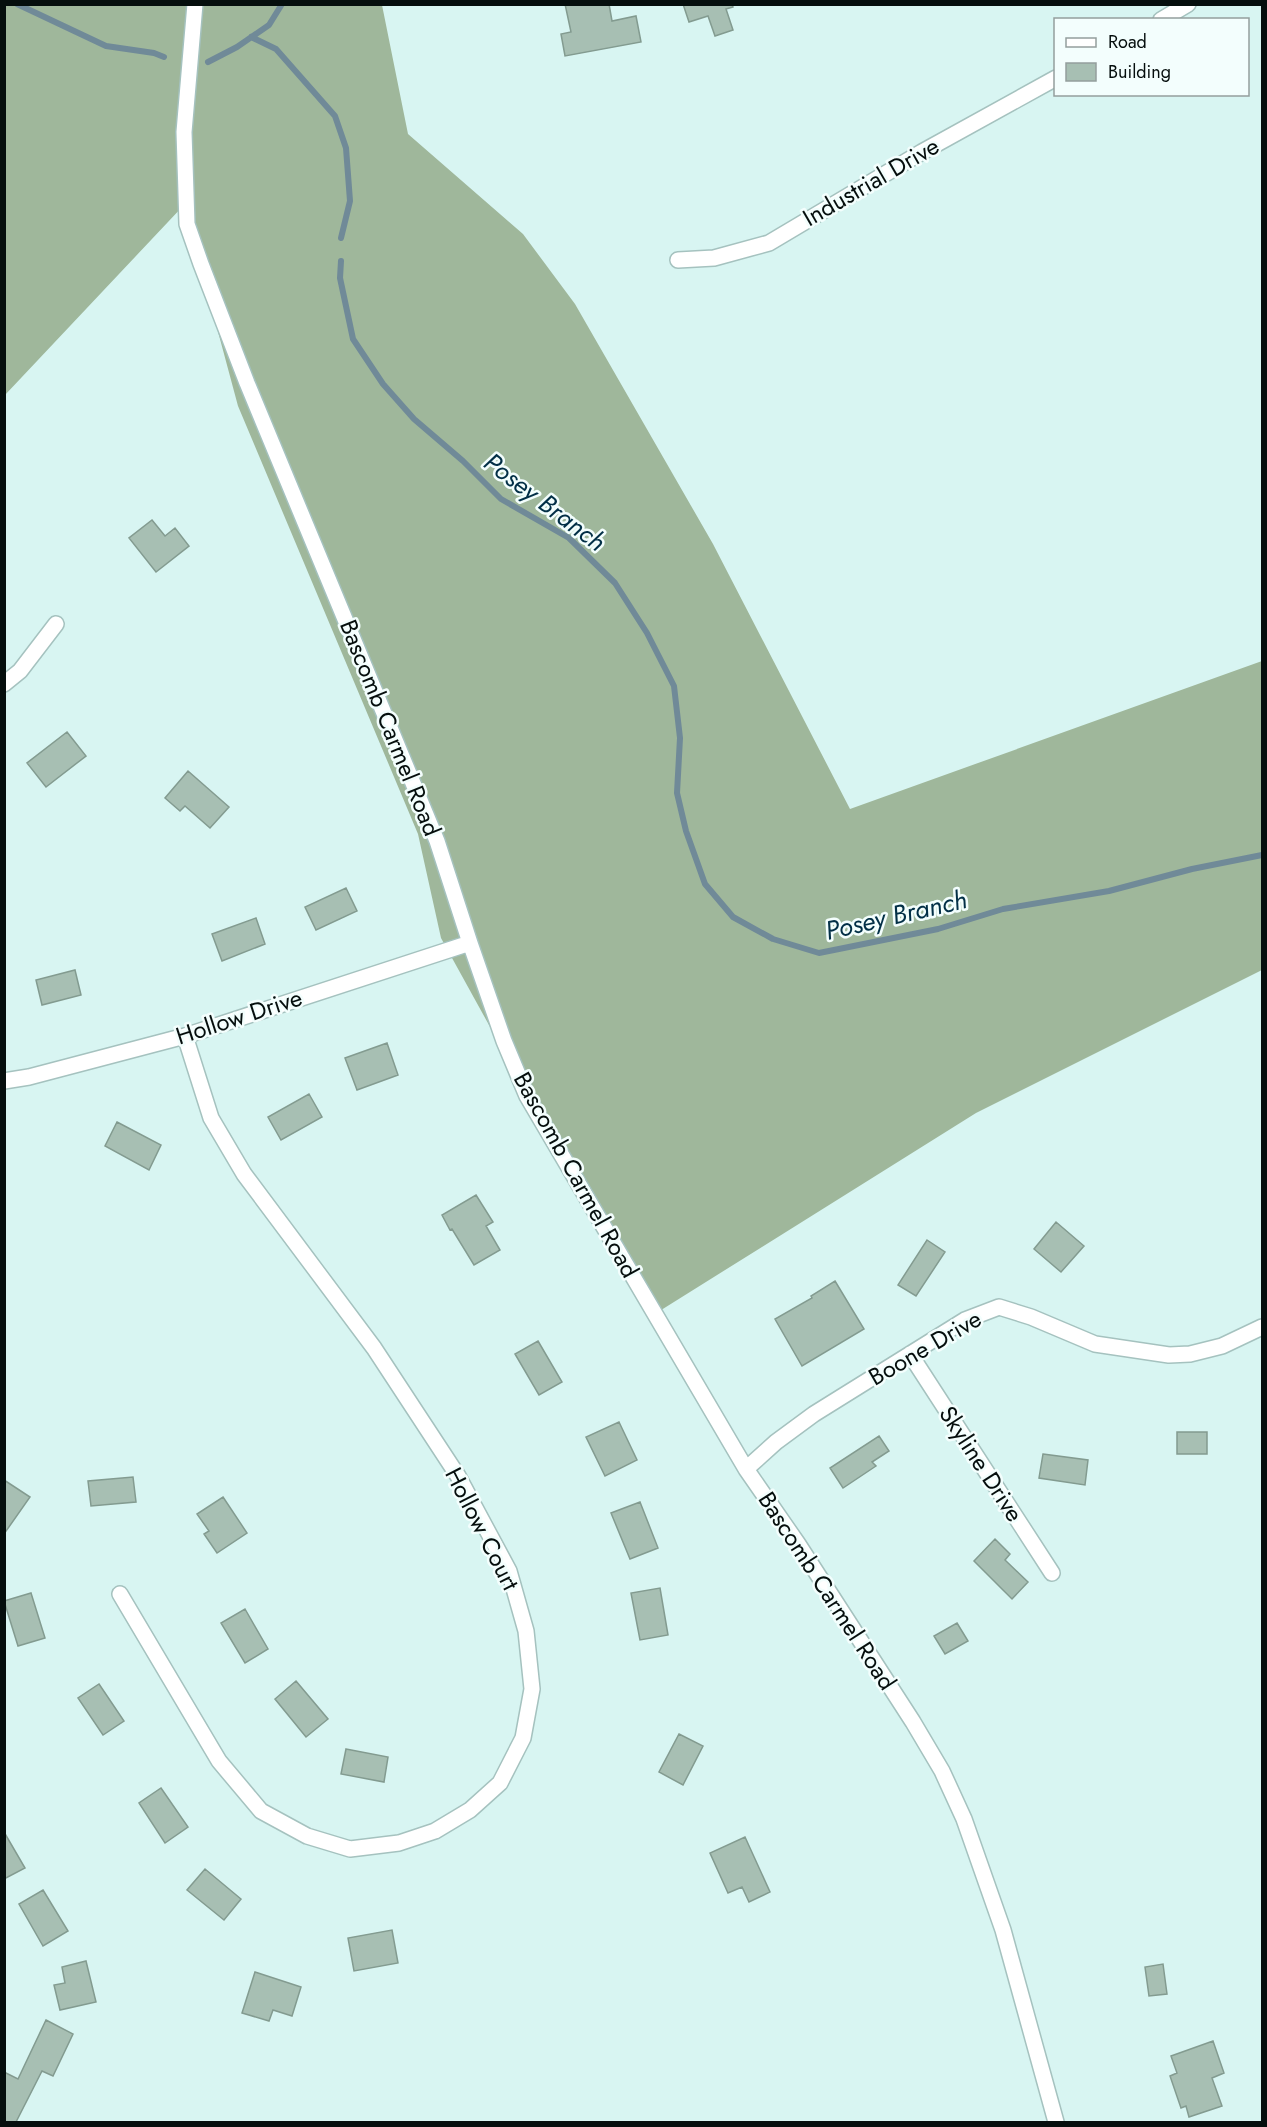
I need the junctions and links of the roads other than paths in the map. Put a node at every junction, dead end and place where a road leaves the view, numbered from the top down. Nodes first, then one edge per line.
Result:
1 (195, 4) edge
2 (1188, 4) edge
3 (1164, 18) edge
4 (1054, 79) edge
5 (678, 260) dead end
6 (56, 624) dead end
7 (4, 684) edge
8 (470, 943) junction
9 (184, 1036) junction
10 (4, 1081) edge
11 (1263, 1327) edge
12 (910, 1354) junction
13 (746, 1468) junction
14 (1052, 1573) dead end
15 (120, 1594) dead end
16 (1056, 2122) edge

1 - 8 street, Bascomb Carmel Road
2 - 3 street
4 - 5 street, Industrial Drive
6 - 7 street
8 - 9 street, Hollow Drive
8 - 13 street, Bascomb Carmel Road
9 - 10 street, Hollow Drive
9 - 15 street, Hollow Court
11 - 12 street, Boone Drive
12 - 13 street, Boone Drive
12 - 14 street, Skyline Drive
13 - 16 street, Bascomb Carmel Road

